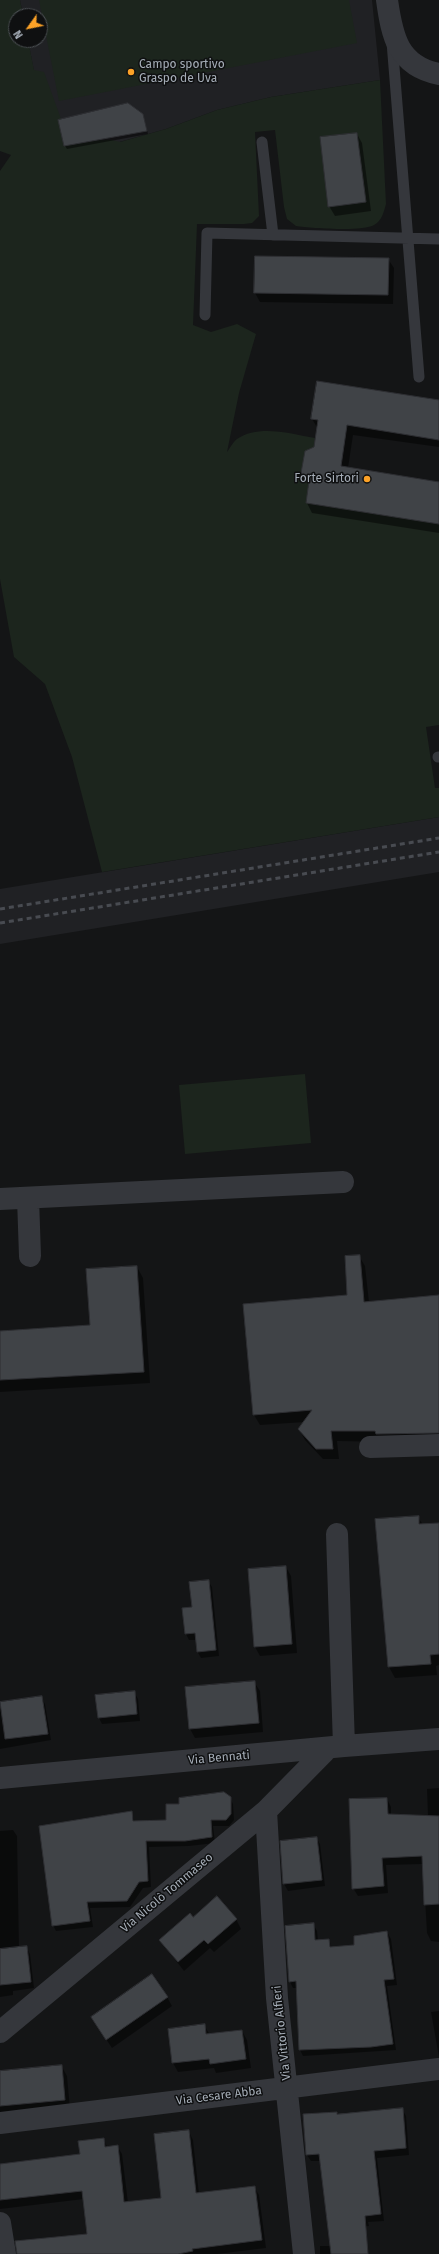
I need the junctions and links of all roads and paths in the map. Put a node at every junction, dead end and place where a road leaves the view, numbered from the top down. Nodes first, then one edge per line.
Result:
1 (387, 0) edge
2 (391, 27) junction
3 (439, 74) edge
4 (262, 142) dead end
5 (273, 235) junction
6 (407, 238) junction
7 (439, 239) edge
8 (205, 315) dead end
9 (419, 378) dead end
10 (343, 1182) dead end
11 (28, 1198) junction
12 (0, 1199) edge
13 (30, 1256) dead end
14 (439, 1445) edge
15 (370, 1447) dead end
16 (337, 1534) dead end
17 (439, 1739) edge
18 (336, 1747) junction
19 (0, 1778) edge
20 (266, 1811) junction
21 (0, 2032) edge
22 (439, 2069) edge
23 (287, 2087) junction
24 (0, 2123) edge
25 (0, 2223) edge
26 (5, 2254) edge
27 (304, 2254) edge

1 - 2 street
2 - 3 street
2 - 6 lane
4 - 5 lane
5 - 6 lane
5 - 8 lane
6 - 7 lane
6 - 9 lane
10 - 11 street
11 - 12 street
11 - 13 street
14 - 15 street
16 - 18 street
17 - 18 street, Via Bennati
18 - 19 street, Via Bennati
18 - 20 street, Via Nicolò Tommaseo
20 - 21 street, Via Nicolò Tommaseo
20 - 23 street, Via Vittorio Alfieri
22 - 23 street, Via Cesare Abba
23 - 24 street, Via Cesare Abba
23 - 27 street, Via Vittorio Alfieri
25 - 26 street

